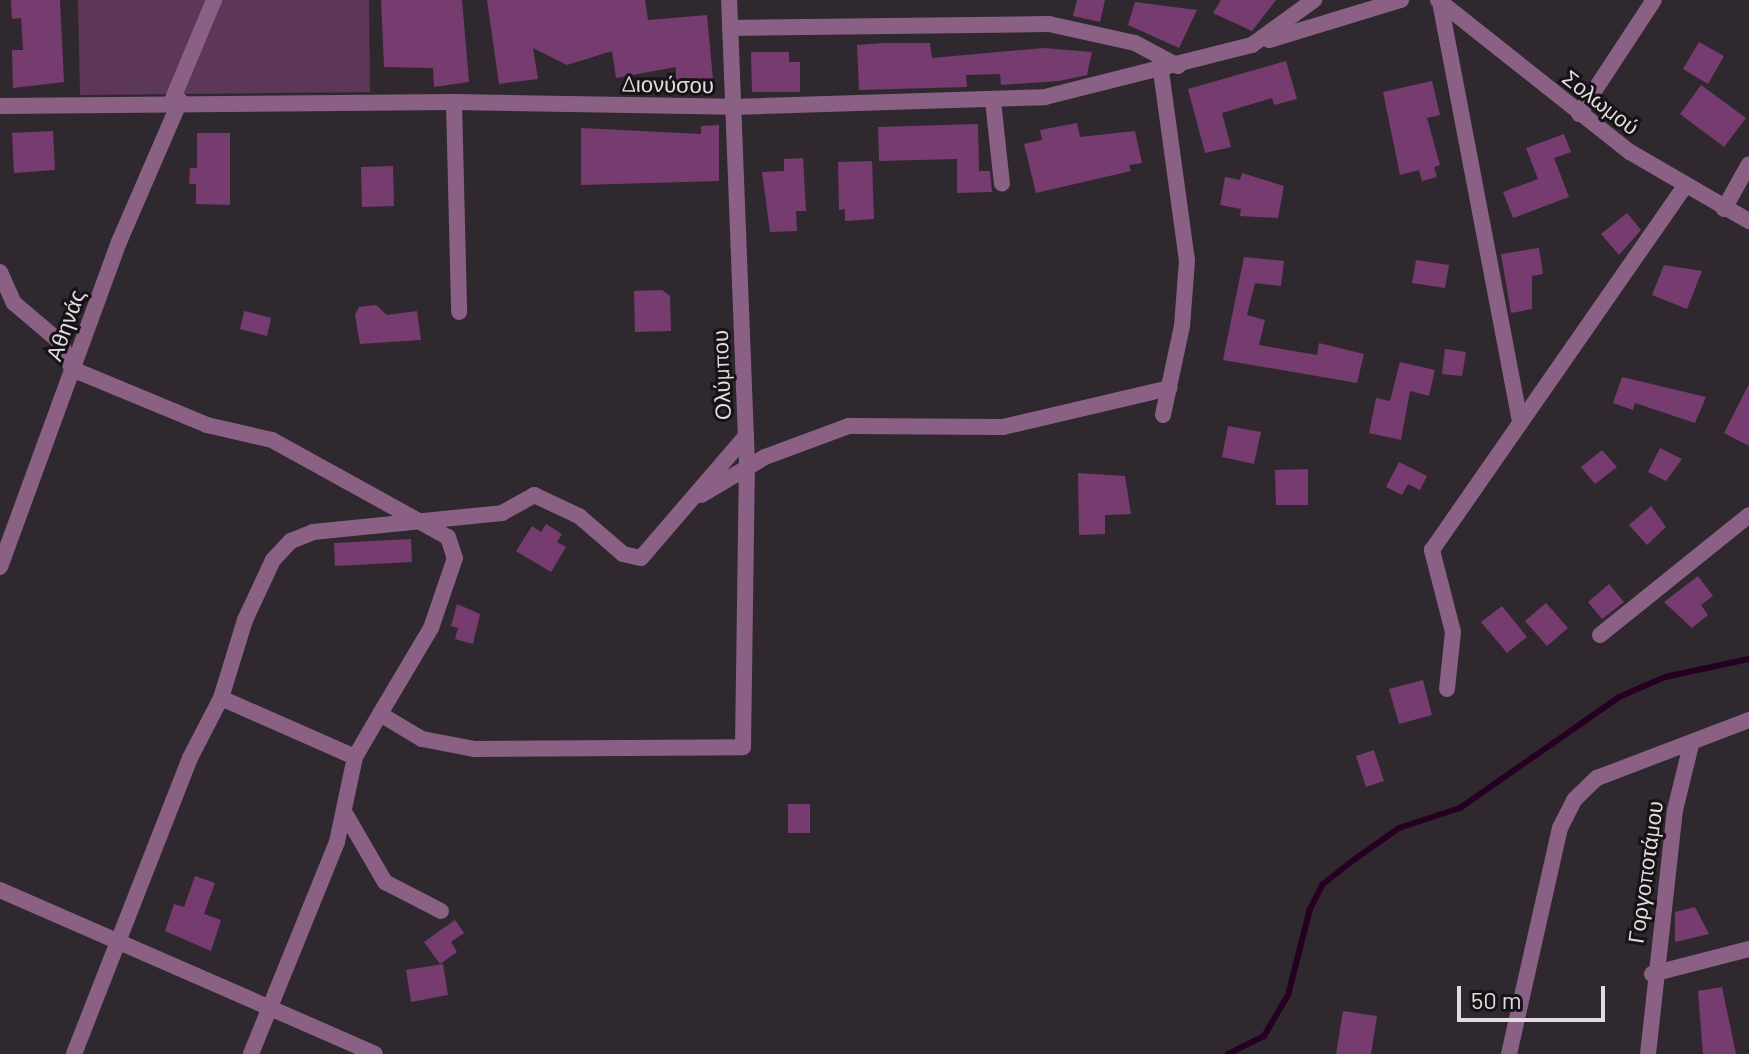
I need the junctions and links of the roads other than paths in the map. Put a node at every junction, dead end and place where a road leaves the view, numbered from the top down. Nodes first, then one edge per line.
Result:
1 (214, 0) edge
2 (729, 0) edge
3 (1314, 0) edge
4 (1401, 0) edge
5 (1654, 0) edge
6 (1439, 1) edge
7 (730, 28) junction
8 (1252, 45) junction
9 (1178, 66) junction
10 (1161, 71) junction
11 (993, 101) junction
12 (176, 102) junction
13 (454, 102) junction
14 (0, 106) edge
15 (733, 107) junction
16 (1579, 114) junction
17 (1749, 164) edge
18 (1002, 184) dead end
19 (1684, 188) junction
20 (1724, 209) junction
21 (1749, 221) edge
22 (0, 272) edge
23 (459, 312) dead end
24 (72, 369) junction
25 (1169, 388) junction
26 (1163, 415) dead end
27 (1520, 421) junction
28 (746, 436) junction
29 (747, 465) junction
30 (697, 498) junction
31 (1749, 515) edge
32 (434, 524) junction
33 (0, 567) edge
34 (1600, 635) dead end
35 (1447, 689) dead end
36 (221, 698) junction
37 (380, 714) junction
38 (1749, 720) edge
39 (1691, 745) junction
40 (355, 757) junction
41 (346, 815) junction
42 (0, 890) edge
43 (441, 911) dead end
44 (120, 942) junction
45 (1749, 949) edge
46 (1652, 974) junction
47 (268, 1009) junction
48 (74, 1054) edge
49 (251, 1054) edge
50 (375, 1054) edge
51 (1509, 1054) edge
52 (1648, 1054) edge

1 - 12 street, Αθηνάς
2 - 7 street, Ολύμπου
3 - 8 street, Διονύσου
4 - 8 street
5 - 16 street
6 - 16 street, Σολωμού
6 - 27 street
7 - 9 street
7 - 15 street, Ολύμπου
8 - 9 street, Διονύσου
9 - 10 street, Διονύσου
10 - 11 street, Διονύσου
10 - 25 street
11 - 15 street, Διονύσου
11 - 18 street
12 - 13 street, Διονύσου
12 - 14 street, Διονύσου
12 - 24 street, Αθηνάς
13 - 15 street, Διονύσου
13 - 23 street
15 - 28 street, Ολύμπου
16 - 19 street, Σολωμού
17 - 20 street
19 - 20 street, Σολωμού
19 - 27 street
20 - 21 street, Σολωμού
22 - 24 street
24 - 32 street
24 - 33 street, Αθηνάς
25 - 26 street
25 - 29 street
27 - 35 street
28 - 29 street, Ολύμπου
28 - 30 street
29 - 30 street
29 - 37 street, Ολύμπου
30 - 32 street
31 - 34 street
32 - 36 street
32 - 37 street
36 - 40 street
36 - 44 street
37 - 40 street
38 - 39 street
39 - 46 street, Γοργοποτάμου
39 - 51 street
40 - 41 street
41 - 43 street
41 - 47 street
42 - 44 street
44 - 47 street
44 - 48 street
45 - 46 street
46 - 52 street, Γοργοποτάμου
47 - 49 street
47 - 50 street

